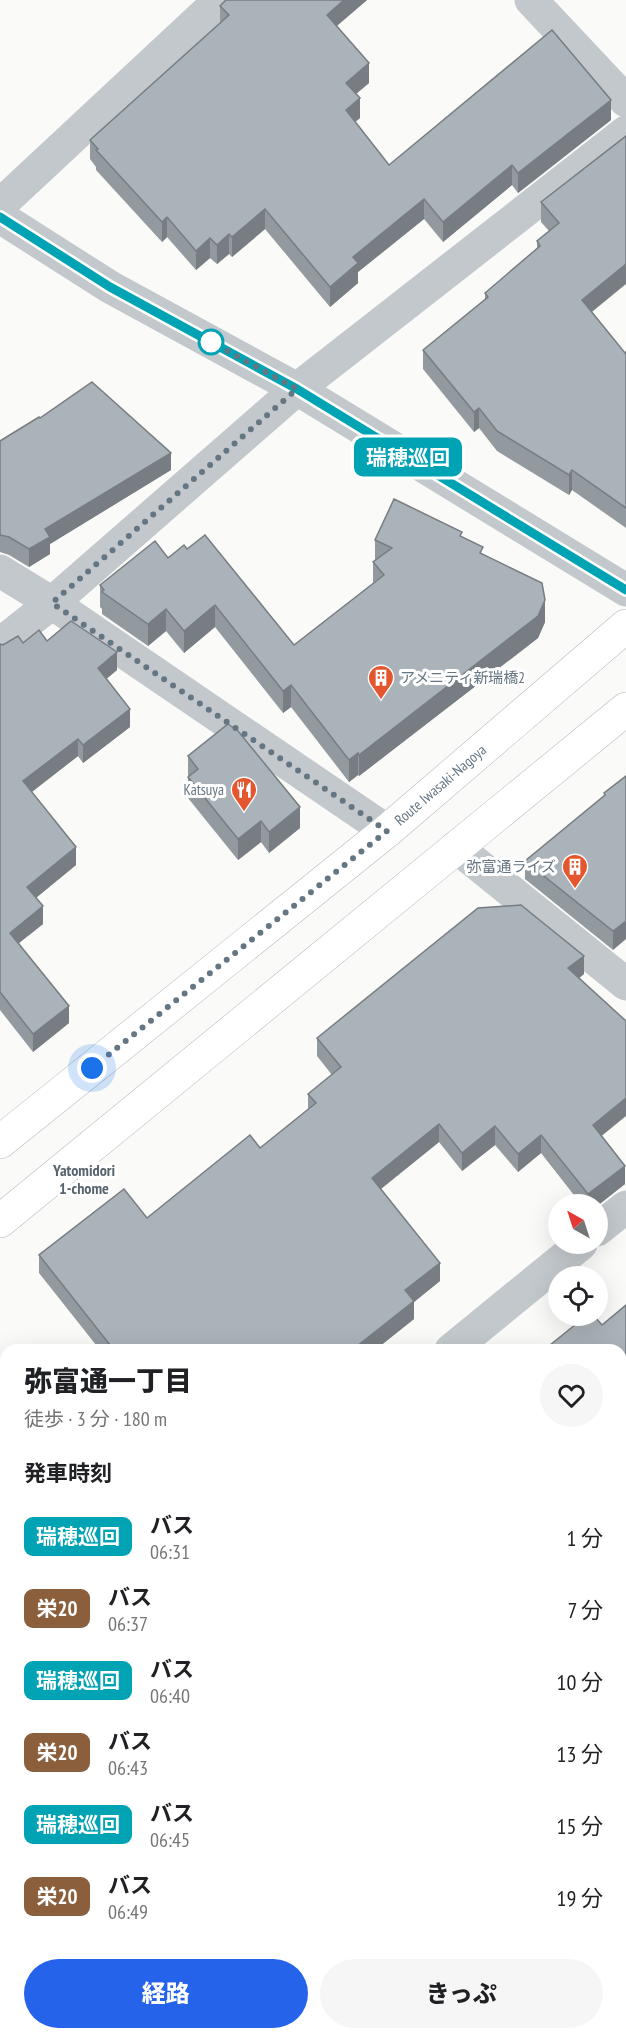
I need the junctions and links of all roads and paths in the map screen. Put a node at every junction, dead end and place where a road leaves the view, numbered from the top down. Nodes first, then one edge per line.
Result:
1 (219, 0) edge
2 (531, 0) edge
3 (626, 101) edge
4 (626, 132) edge
5 (0, 205) edge
6 (0, 217) edge
7 (297, 389) junction
8 (0, 571) edge
9 (626, 590) edge
10 (52, 603) junction
11 (626, 626) edge
12 (0, 644) edge
13 (626, 709) edge
14 (387, 831) junction
15 (456, 847) junction
16 (626, 984) edge
17 (0, 1142) edge
18 (626, 1206) edge
19 (0, 1221) edge
20 (608, 1221) edge
21 (569, 1254) edge
22 (458, 1344) edge

1 - 5 street
2 - 3 street
4 - 7 street
6 - 7 street
7 - 9 street
7 - 10 street
8 - 10 street
10 - 12 street
10 - 14 street
11 - 14 main road, Route Iwasaki-Nagoya
13 - 15 main road
14 - 17 main road, Route Iwasaki-Nagoya
15 - 16 street
15 - 19 main road
18 - 20 street
21 - 22 street

